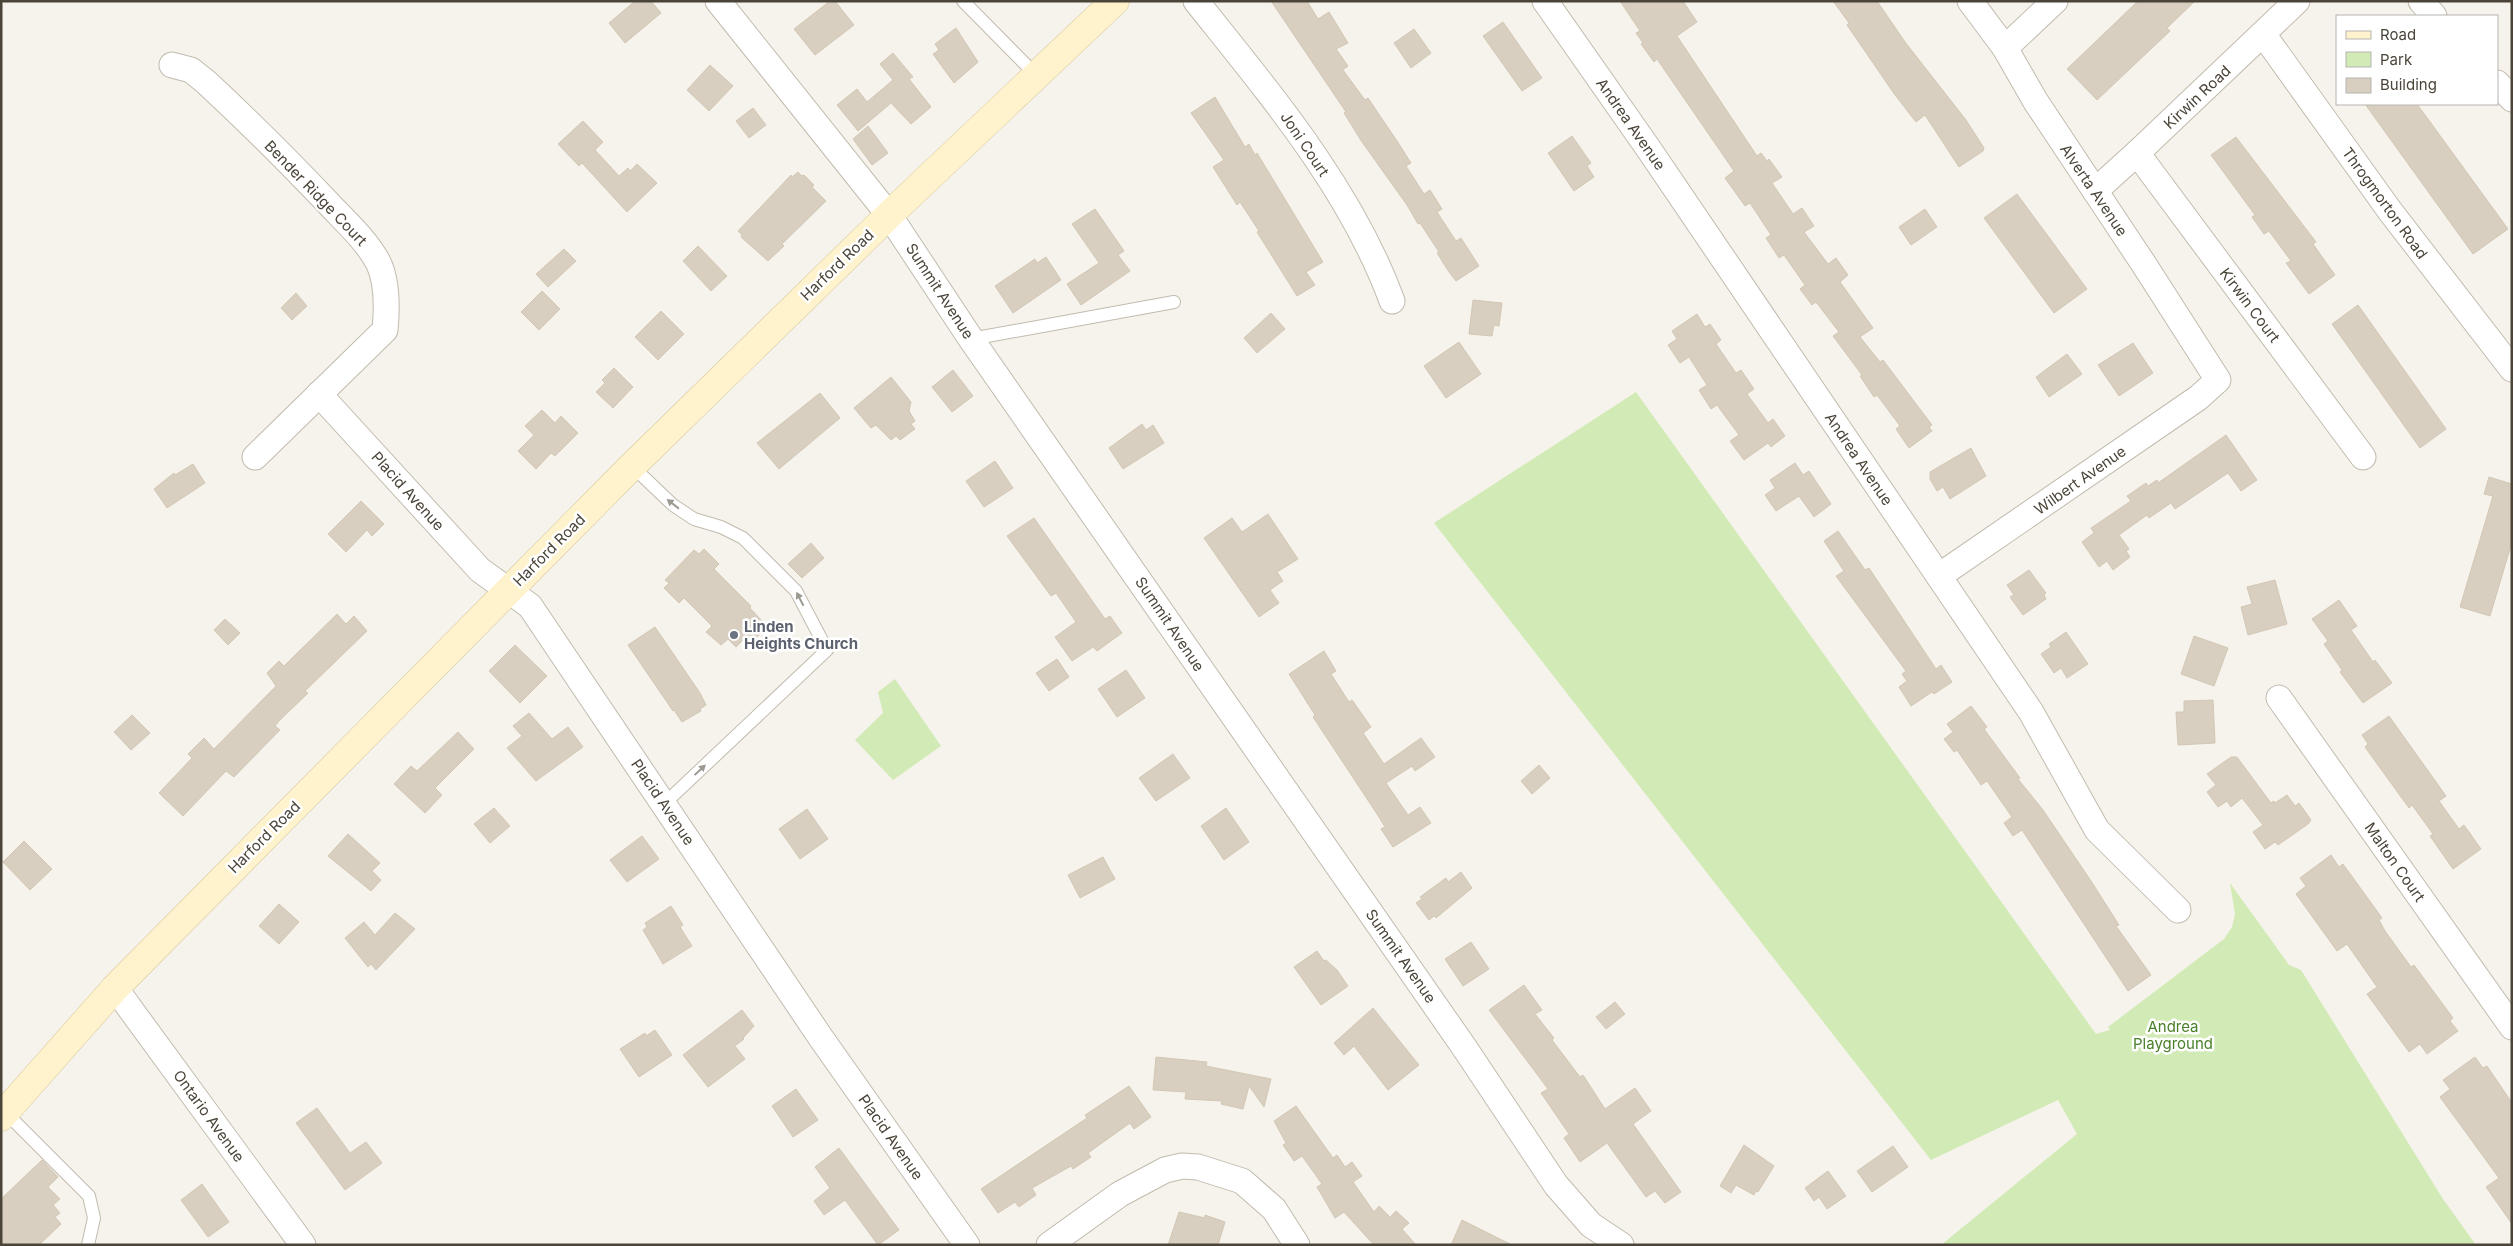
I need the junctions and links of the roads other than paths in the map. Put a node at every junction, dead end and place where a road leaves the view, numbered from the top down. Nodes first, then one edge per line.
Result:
1 (718, 1) edge
2 (963, 1) edge
3 (1115, 1) edge
4 (1196, 1) edge
5 (1545, 1) edge
6 (1970, 1) edge
7 (2055, 1) edge
8 (2297, 1) edge
9 (2422, 1) edge
10 (2433, 15) edge
11 (2263, 34) junction
12 (2005, 48) junction
13 (172, 66) dead end
14 (1037, 76) junction
15 (2498, 84) edge
16 (2512, 99) edge
17 (2138, 153) junction
18 (2095, 191) junction
19 (889, 215) junction
20 (1392, 301) dead end
21 (1174, 302) dead end
22 (971, 339) junction
23 (2512, 369) edge
24 (2218, 380) joint
25 (319, 394) junction
26 (2363, 456) dead end
27 (255, 457) dead end
28 (632, 466) junction
29 (1939, 576) junction
30 (509, 591) junction
31 (2279, 698) dead end
32 (664, 804) junction
33 (2178, 910) dead end
34 (115, 988) junction
35 (2512, 1027) edge
36 (3, 1114) edge
37 (88, 1245) edge
38 (303, 1245) edge
39 (967, 1245) edge
40 (1049, 1245) edge
41 (1297, 1245) edge
42 (1621, 1245) edge

1 - 19 street, Summit Avenue
2 - 14 lane
3 - 14 main road, Harford Road
4 - 20 street, Joni Court
5 - 29 street, Andrea Avenue
6 - 12 street, Alverta Avenue
7 - 12 street
8 - 11 street, Kirwin Road
9 - 10 street
11 - 17 street, Kirwin Road
11 - 23 street, Throgmorton Road
12 - 18 street, Alverta Avenue
13 - 25 street, Bender Ridge Court
14 - 19 main road, Harford Road
15 - 16 street
17 - 18 street, Kirwin Road
17 - 26 street, Kirwin Court
18 - 24 street, Alverta Avenue
19 - 22 street, Summit Avenue
19 - 28 main road, Harford Road
21 - 22 lane
22 - 42 street, Summit Avenue
24 - 29 street, Wilbert Avenue
25 - 27 street, Bender Ridge Court
25 - 30 street, Placid Avenue
28 - 30 main road, Harford Road
32 -> 28 lane
29 - 33 street, Andrea Avenue
30 - 32 street, Placid Avenue
30 - 34 main road, Harford Road
31 - 35 street, Malton Court
32 - 39 street, Placid Avenue
34 - 36 main road, Harford Road
34 - 38 street, Ontario Avenue
36 - 37 lane
40 - 41 street

